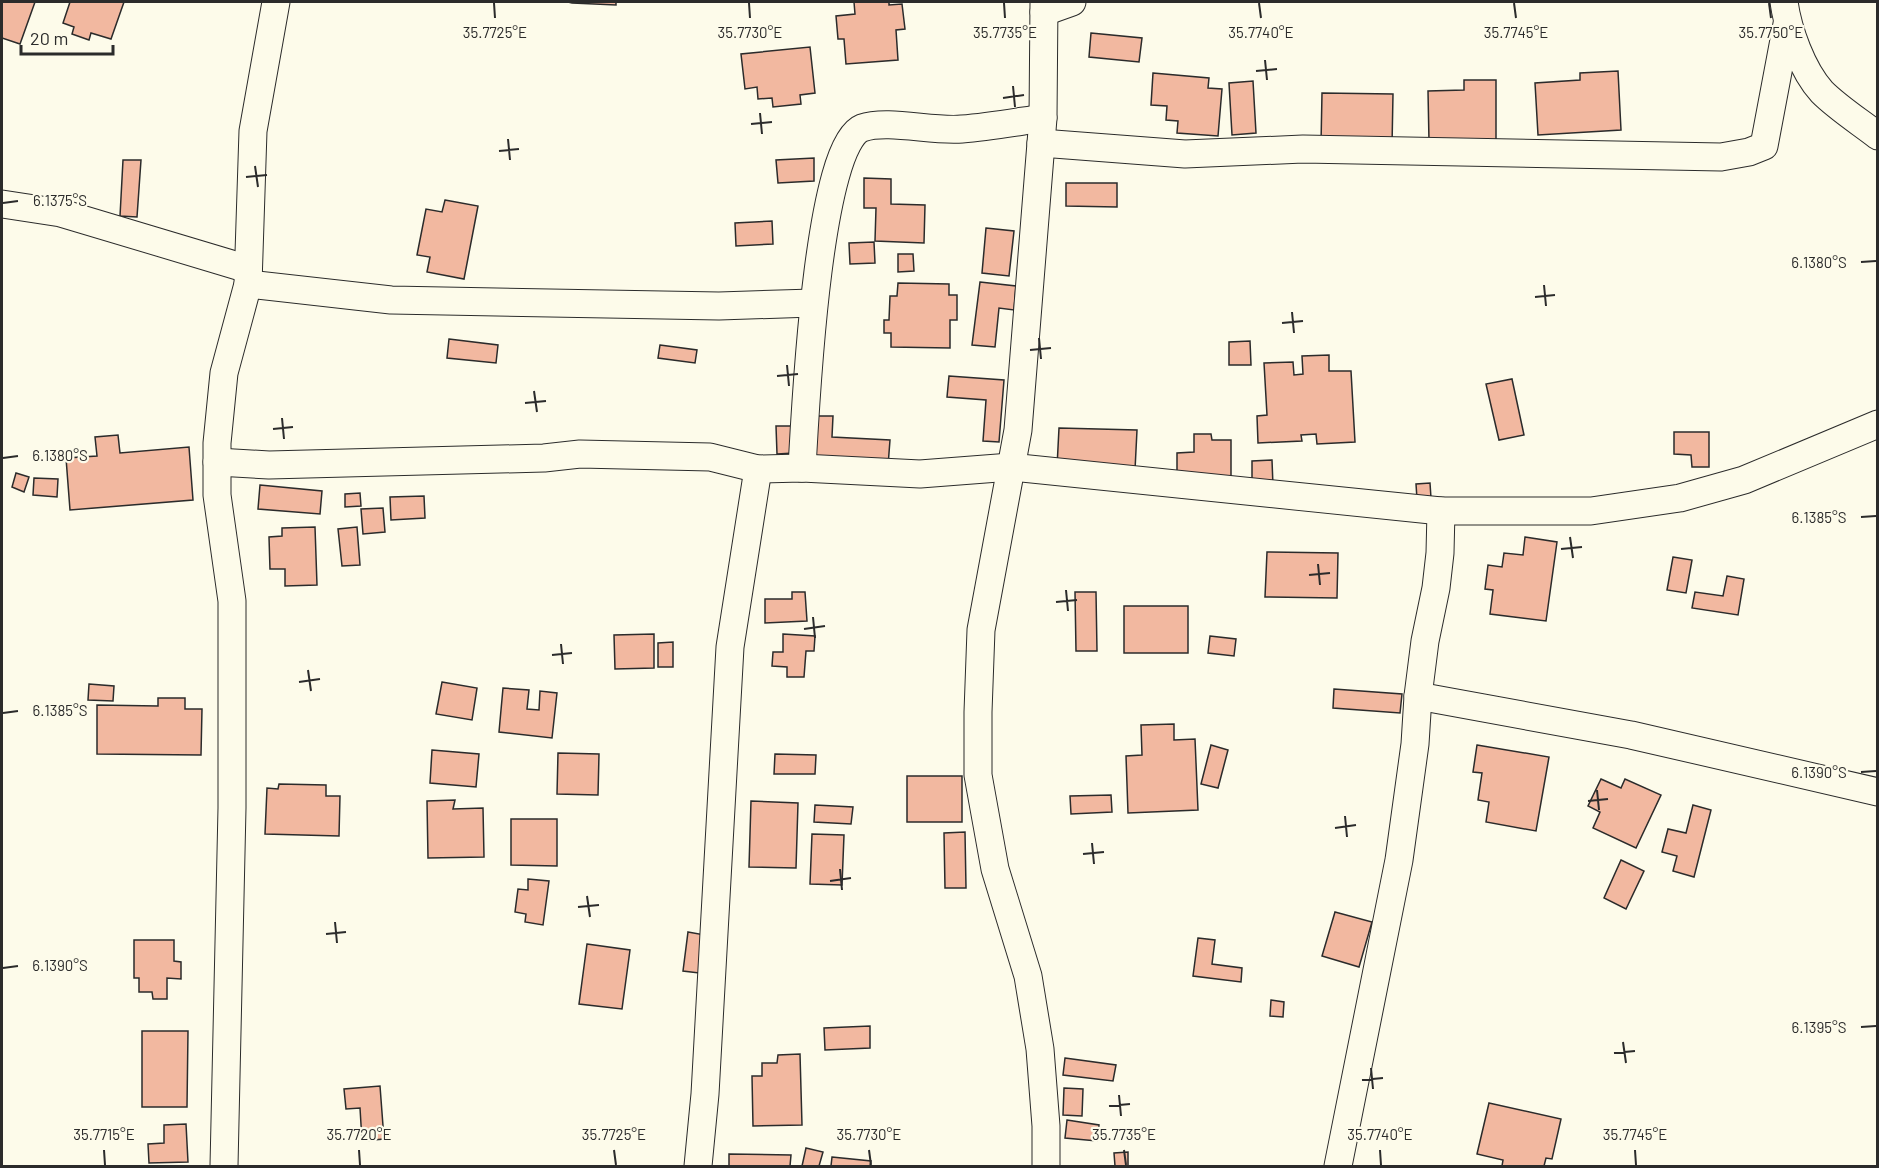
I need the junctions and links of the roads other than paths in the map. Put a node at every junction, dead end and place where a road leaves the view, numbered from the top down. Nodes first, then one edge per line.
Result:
1 (276, 2) edge
2 (1072, 2) edge
3 (1044, 7) edge
4 (1785, 13) edge
5 (1042, 130) junction
6 (1878, 136) edge
7 (2, 204) edge
8 (248, 276) junction
9 (813, 303) junction
10 (1878, 424) edge
11 (217, 462) junction
12 (1011, 467) junction
13 (802, 468) junction
14 (758, 469) junction
15 (1441, 511) junction
16 (1418, 696) junction
17 (1878, 792) edge
18 (224, 1167) edge
19 (698, 1167) edge
20 (1046, 1167) edge
21 (1338, 1167) edge

1 - 8 street
2 - 3 street
3 - 5 street
4 - 5 street
4 - 6 street
5 - 9 street
5 - 12 street
7 - 8 street
8 - 9 street
8 - 11 street
9 - 13 street
10 - 15 street
11 - 14 street
11 - 18 street
12 - 13 street
12 - 15 street
12 - 20 street
13 - 14 street
14 - 19 street
15 - 16 street
16 - 17 street
16 - 21 street

